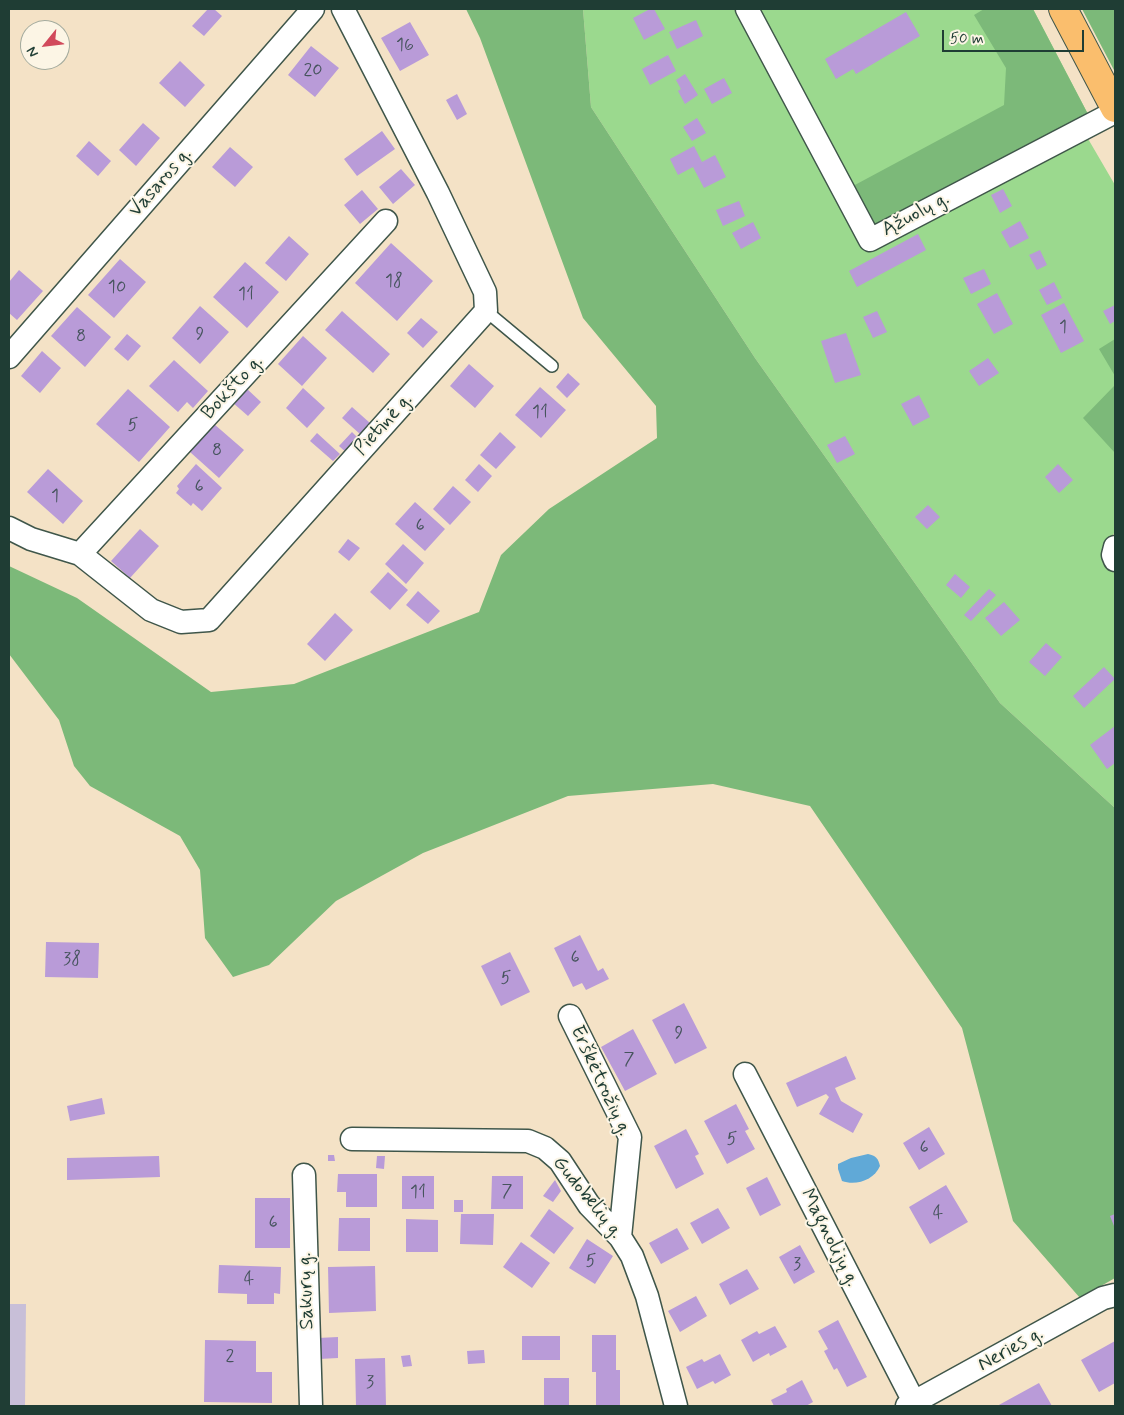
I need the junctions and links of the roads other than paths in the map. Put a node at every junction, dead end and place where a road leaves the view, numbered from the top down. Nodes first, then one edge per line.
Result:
1 (313, 9) edge
2 (343, 9) edge
3 (747, 9) edge
4 (1063, 9) edge
5 (1115, 108) edge
6 (1115, 112) edge
7 (386, 221) dead end
8 (486, 311) junction
9 (9, 357) edge
10 (552, 366) dead end
11 (9, 528) edge
12 (1115, 547) edge
13 (80, 554) junction
14 (1115, 560) edge
15 (570, 1016) dead end
16 (745, 1074) dead end
17 (352, 1139) dead end
18 (304, 1175) dead end
19 (620, 1236) junction
20 (1115, 1295) edge
21 (910, 1404) edge
22 (311, 1406) edge
23 (676, 1406) edge

1 - 9 street, Vasaros g.
2 - 8 street
3 - 6 street, Ąžuolų g.
4 - 5 main road
7 - 13 street, Bokšto g.
8 - 10 lane
8 - 13 street, Pietinė g.
11 - 13 street, Pietinė g.
12 - 14 street
15 - 19 street, Erškėtrožių g.
16 - 21 street, Magnolijų g.
17 - 19 street, Gudobelių g.
18 - 22 street, Sakurų g.
19 - 23 street, Gudobelių g.
20 - 21 street, Neries g.

